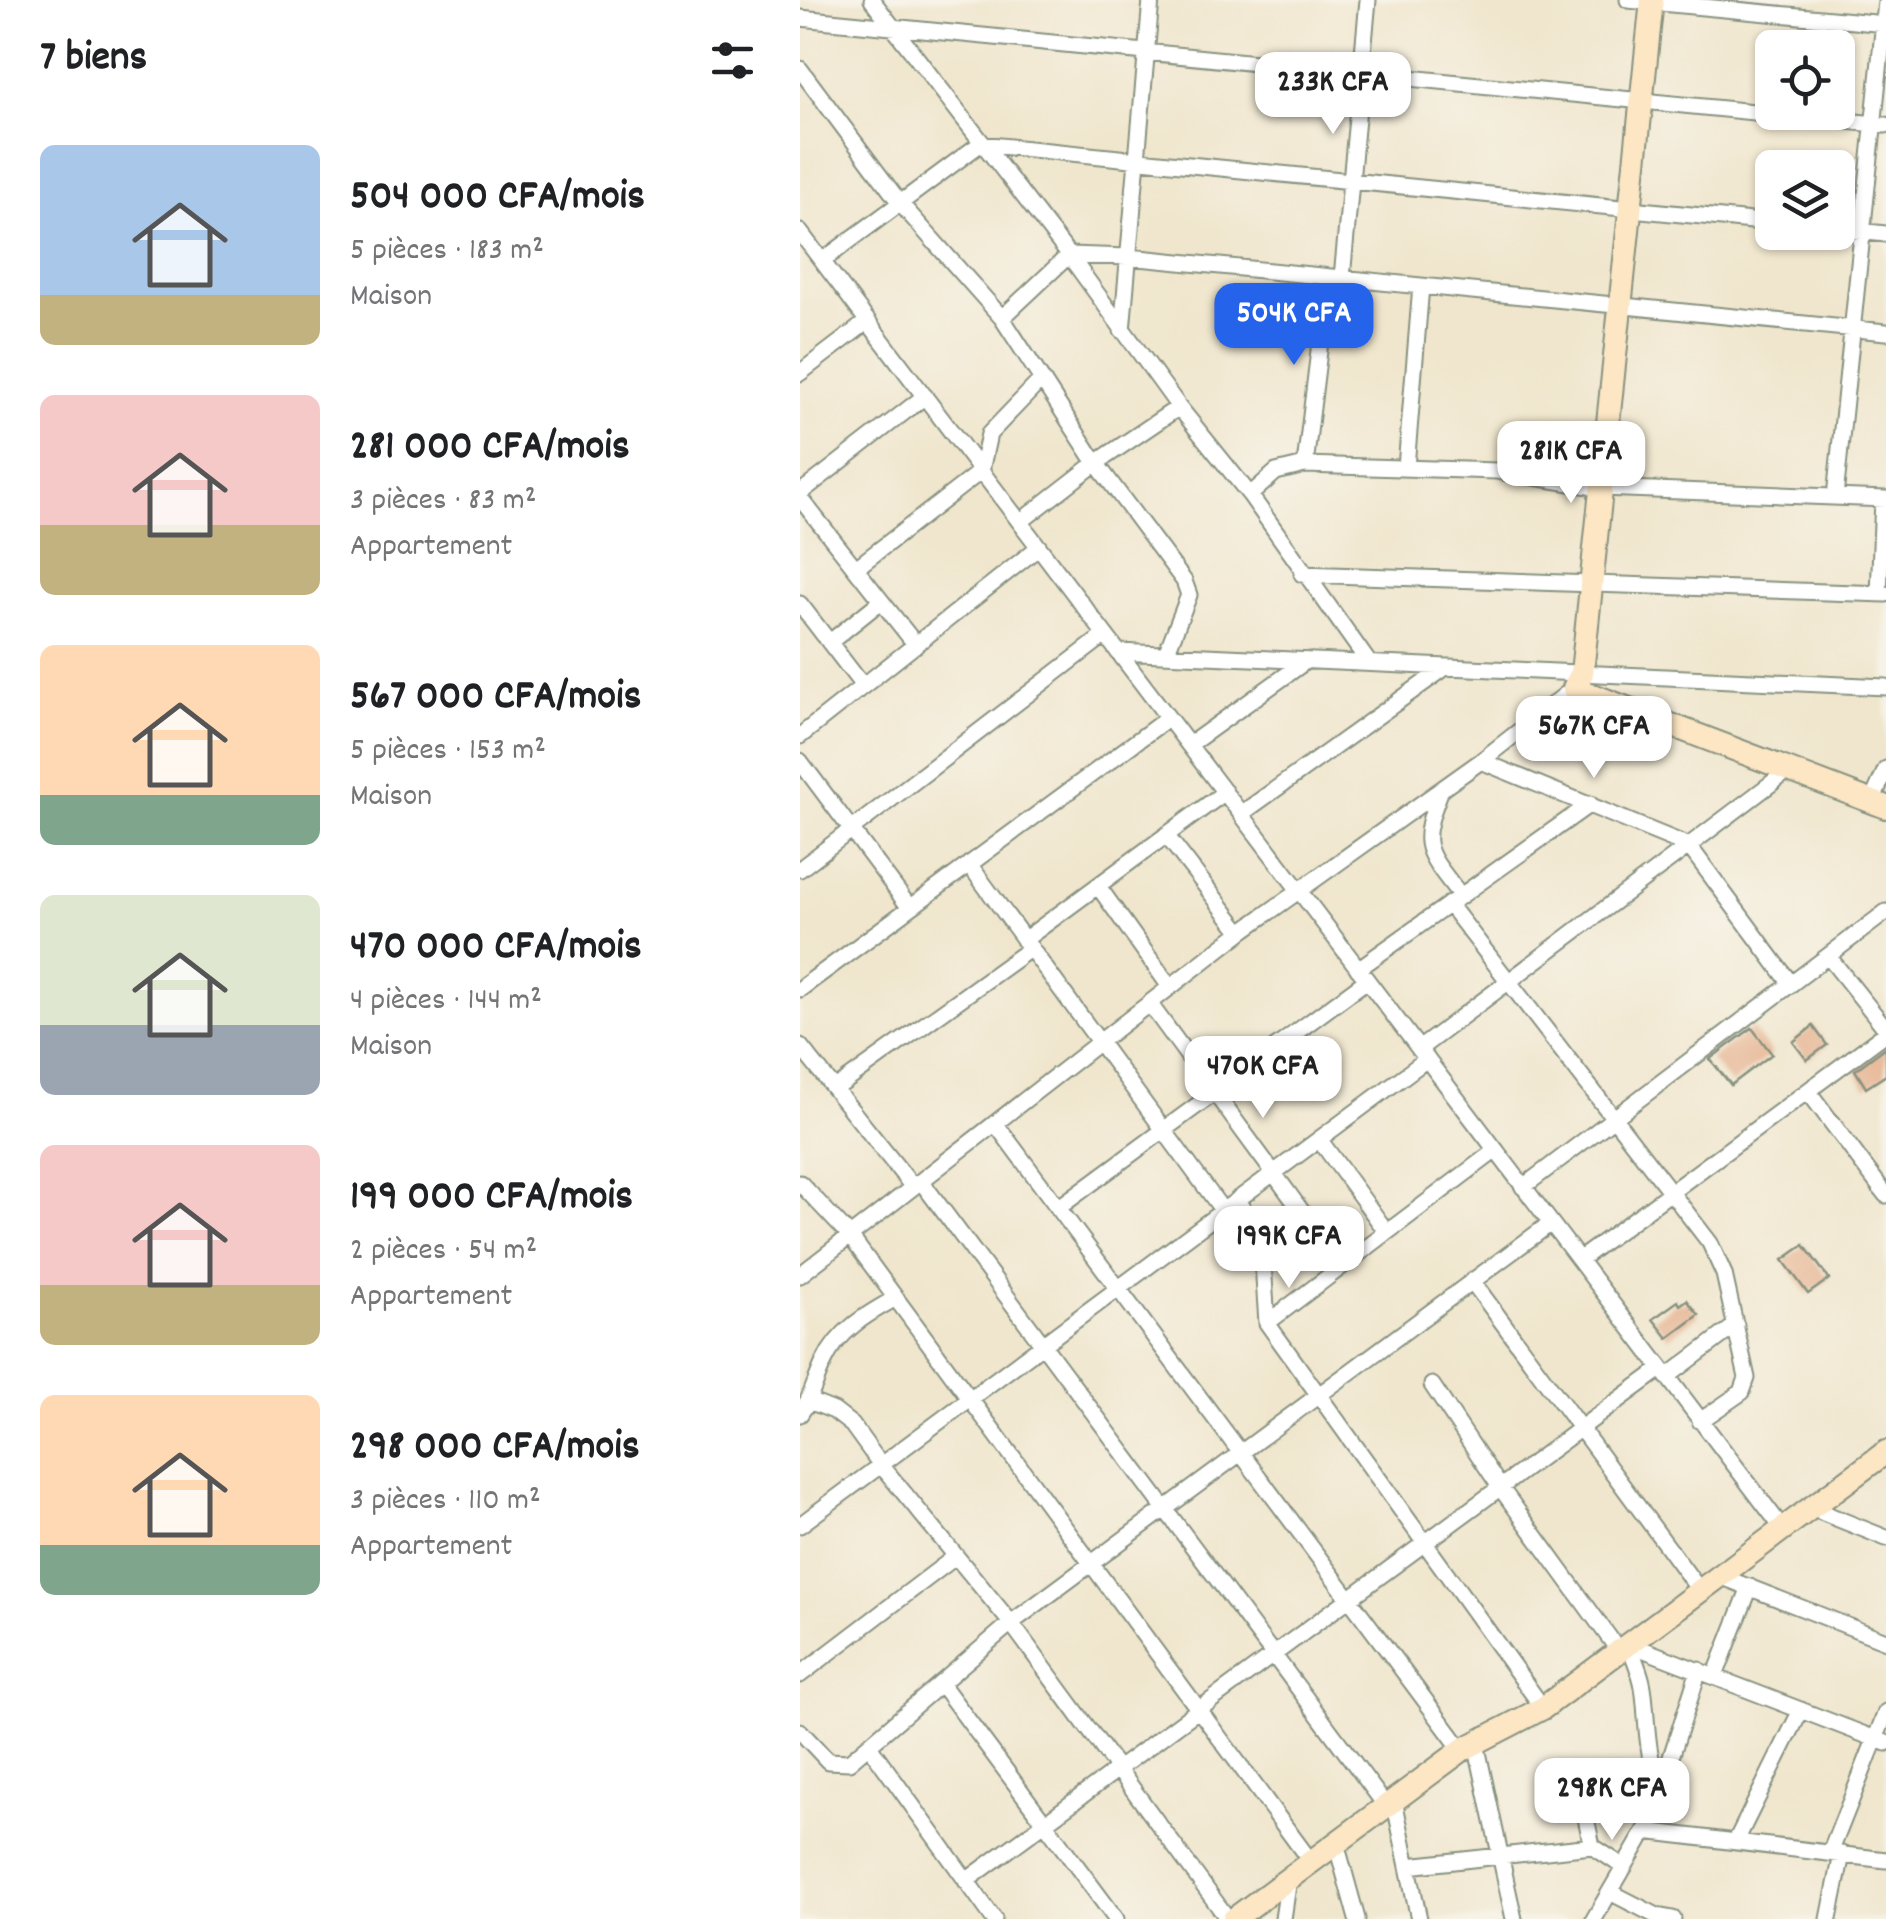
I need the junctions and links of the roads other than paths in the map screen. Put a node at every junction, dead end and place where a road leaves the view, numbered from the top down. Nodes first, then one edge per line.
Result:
1 (872, 0) edge
2 (1151, 0) edge
3 (1368, 0) edge
4 (1628, 0) edge
5 (1652, 1) edge
6 (1886, 2) edge
7 (800, 18) edge
8 (1885, 24) edge
9 (892, 27) junction
10 (1146, 52) junction
11 (800, 69) edge
12 (1361, 73) junction
13 (1642, 101) junction
14 (1880, 124) edge
15 (980, 144) junction
16 (1137, 160) junction
17 (1351, 181) junction
18 (900, 203) junction
19 (1630, 209) junction
20 (1755, 221) edge
21 (1855, 231) edge
22 (1862, 232) junction
23 (1886, 234) edge
24 (802, 238) edge
25 (1069, 255) junction
26 (1128, 256) junction
27 (822, 261) junction
28 (1335, 277) junction
29 (1421, 286) junction
30 (1620, 306) junction
31 (1002, 318) junction
32 (868, 321) junction
33 (1852, 329) junction
34 (1122, 331) junction
35 (1886, 332) edge
36 (800, 372) edge
37 (1040, 380) junction
38 (924, 396) junction
39 (1179, 407) junction
40 (1096, 463) junction
41 (1305, 465) junction
42 (1406, 467) junction
43 (981, 471) junction
44 (1602, 488) junction
45 (1250, 495) junction
46 (800, 496) edge
47 (1835, 498) junction
48 (1884, 499) edge
49 (1020, 522) junction
50 (1039, 547) junction
51 (856, 568) junction
52 (1302, 574) junction
53 (1592, 584) junction
54 (1883, 594) edge
55 (881, 601) junction
56 (800, 604) edge
57 (1105, 635) junction
58 (830, 642) junction
59 (916, 644) junction
60 (1118, 652) junction
61 (1166, 654) junction
62 (1306, 661) junction
63 (1369, 664) junction
64 (1446, 667) junction
65 (1578, 681) junction
66 (863, 686) junction
67 (1886, 686) edge
68 (1168, 718) junction
69 (800, 736) edge
70 (1189, 745) junction
71 (800, 761) edge
72 (1481, 761) junction
73 (1886, 769) edge
74 (1789, 770) junction
75 (1441, 790) junction
76 (1225, 792) junction
77 (1590, 804) junction
78 (1879, 804) edge
79 (1241, 814) junction
80 (853, 828) junction
81 (1166, 835) junction
82 (1689, 846) junction
83 (969, 864) junction
84 (800, 869) edge
85 (1098, 886) junction
86 (1300, 892) junction
87 (1454, 899) junction
88 (910, 908) junction
89 (1883, 916) edge
90 (1241, 932) junction
91 (1028, 944) junction
92 (1828, 956) junction
93 (1362, 974) junction
94 (1508, 982) junction
95 (1791, 984) junction
96 (1170, 987) junction
97 (800, 989) edge
98 (1150, 1003) junction
99 (1886, 1031) edge
100 (1099, 1042) junction
101 (800, 1046) edge
102 (1423, 1054) junction
103 (835, 1089) junction
104 (1808, 1091) junction
105 (1214, 1092) junction
106 (1614, 1118) junction
107 (994, 1123) junction
108 (1164, 1130) junction
109 (1319, 1139) junction
110 (1496, 1150) junction
111 (1274, 1173) junction
112 (800, 1183) edge
113 (917, 1184) junction
114 (1523, 1186) junction
115 (1671, 1192) junction
116 (1886, 1195) edge
117 (1239, 1198) junction
118 (1058, 1208) junction
119 (1223, 1210) junction
120 (1550, 1223) junction
121 (1386, 1231) junction
122 (850, 1236) junction
123 (1579, 1260) junction
124 (1340, 1265) junction
125 (800, 1274) edge
126 (1472, 1282) junction
127 (1118, 1289) junction
128 (896, 1298) junction
129 (1268, 1323) junction
130 (1736, 1326) junction
131 (1042, 1345) junction
132 (1664, 1373) junction
133 (1432, 1386) dead end
134 (1318, 1395) junction
135 (970, 1399) junction
136 (805, 1407) edge
137 (1700, 1421) junction
138 (1580, 1428) junction
139 (1886, 1452) edge
140 (1240, 1453) junction
141 (881, 1465) junction
142 (1500, 1487) junction
143 (1811, 1508) junction
144 (1165, 1509) junction
145 (800, 1526) edge
146 (1782, 1529) junction
147 (1886, 1538) edge
148 (1423, 1544) junction
149 (956, 1557) junction
150 (1091, 1564) junction
151 (1720, 1576) junction
152 (1750, 1586) junction
153 (1700, 1591) junction
154 (1349, 1599) junction
155 (1011, 1623) junction
156 (1886, 1641) edge
157 (1624, 1648) junction
158 (1274, 1654) junction
159 (1707, 1673) junction
160 (800, 1675) edge
161 (942, 1685) junction
162 (1543, 1708) junction
163 (1199, 1710) junction
164 (1802, 1710) junction
165 (1886, 1712) edge
166 (800, 1730) edge
167 (1880, 1741) edge
168 (870, 1746) junction
169 (1469, 1746) junction
170 (1118, 1769) junction
171 (1662, 1785) junction
172 (1390, 1803) junction
173 (1583, 1804) dead end
174 (1045, 1823) junction
175 (1645, 1830) junction
176 (1736, 1841) junction
177 (1336, 1843) junction
178 (1592, 1846) junction
179 (1836, 1854) junction
180 (1500, 1856) junction
181 (1886, 1860) edge
182 (1311, 1862) junction
183 (1408, 1866) junction
184 (1624, 1867) junction
185 (1288, 1878) junction
186 (966, 1881) junction
187 (1610, 1892) junction
188 (994, 1919) edge
189 (1116, 1919) edge
190 (1231, 1919) edge
191 (1283, 1919) edge
192 (1356, 1919) edge
193 (1420, 1919) edge
194 (1514, 1919) edge
195 (1594, 1919) edge
196 (1673, 1919) edge
197 (1829, 1919) edge

1 - 9 street
2 - 10 street
3 - 12 street
4 - 5 street
5 - 8 street
5 - 13 street
6 - 8 street
7 - 9 street
8 - 14 street
9 - 10 street
9 - 15 street
10 - 12 street
10 - 16 street
11 - 18 street
12 - 13 street
12 - 17 street
13 - 14 street
13 - 19 street
14 - 22 street
15 - 16 street
15 - 18 street
15 - 25 street
16 - 17 street
16 - 26 street
17 - 19 street
17 - 28 street
18 - 27 street
18 - 31 street
19 - 20 street
19 - 30 street
21 - 22 street
22 - 23 street
22 - 33 street
24 - 27 street
25 - 26 street
25 - 31 street
25 - 34 street
26 - 28 street
26 - 34 street
27 - 32 street
28 - 29 street
28 - 41 street
29 - 30 street
29 - 42 street
30 - 33 street
30 - 44 street
31 - 37 street
32 - 36 street
32 - 38 street
33 - 35 street
33 - 47 street
34 - 39 street
37 - 40 street
37 - 43 street
38 - 43 street
38 - 46 street
39 - 40 street
39 - 45 street
40 - 49 street
40 - 61 street
41 - 42 street
41 - 45 street
42 - 44 street
43 - 49 street
43 - 51 street
44 - 47 street
44 - 53 street
45 - 52 street
46 - 51 street
47 - 48 street
48 - 54 street
49 - 50 street
50 - 57 street
50 - 59 street
51 - 55 street
52 - 53 street
52 - 63 street
53 - 54 street
53 - 65 street
55 - 58 street
55 - 59 street
56 - 58 street
57 - 60 street
57 - 80 street
58 - 66 street
59 - 66 street
60 - 61 street
60 - 68 street
61 - 62 street
62 - 63 street
62 - 70 street
63 - 64 street
64 - 65 street
64 - 79 street
65 - 67 street
65 - 72 street
65 - 74 street
66 - 69 street
68 - 70 street
68 - 83 street
70 - 76 street
71 - 80 street
72 - 75 street
72 - 77 street
73 - 78 street
74 - 78 street
74 - 82 street
75 - 86 street
75 - 87 street
76 - 79 street
76 - 81 street
77 - 82 street
77 - 87 street
79 - 86 street
80 - 84 street
80 - 88 street
81 - 85 street
81 - 90 street
82 - 94 street
82 - 95 street
83 - 88 street
83 - 91 street
85 - 91 street
85 - 96 street
86 - 90 street
86 - 93 street
87 - 93 street
87 - 94 street
88 - 97 street
89 - 92 street
90 - 96 street
91 - 100 street
91 - 103 street
92 - 95 street
92 - 99 street
93 - 102 street
93 - 105 street
94 - 102 street
94 - 106 street
95 - 106 street
96 - 98 street
98 - 100 street
98 - 105 street
99 - 104 street
100 - 107 street
100 - 108 street
101 - 103 street
102 - 109 street
102 - 110 street
103 - 113 street
104 - 115 street
104 - 116 street
105 - 108 street
105 - 111 street
106 - 114 street
106 - 115 street
107 - 113 street
107 - 118 street
108 - 118 street
108 - 119 street
109 - 111 street
109 - 121 street
110 - 114 street
110 - 121 street
111 - 117 street
111 - 124 street
112 - 122 street
113 - 122 street
113 - 131 street
114 - 120 street
115 - 123 street
115 - 130 street
117 - 119 street
117 - 129 street
118 - 127 street
119 - 127 street
120 - 123 street
120 - 126 street
121 - 124 street
122 - 125 street
122 - 128 street
123 - 132 street
124 - 129 street
126 - 134 street
126 - 138 street
127 - 131 street
127 - 140 street
128 - 135 street
128 - 136 street
129 - 134 street
130 - 132 street
130 - 137 street
131 - 135 street
131 - 144 street
132 - 137 street
132 - 138 street
133 - 142 street
134 - 140 street
134 - 148 street
135 - 141 street
135 - 150 street
136 - 141 street
137 - 146 street
138 - 142 street
138 - 153 street
139 - 143 street
140 - 144 street
140 - 154 street
141 - 145 street
141 - 149 street
142 - 148 street
142 - 157 street
143 - 146 street
143 - 147 street
144 - 150 street
144 - 158 street
146 - 151 street
148 - 154 street
148 - 162 street
149 - 155 street
149 - 160 street
150 - 155 street
150 - 163 street
151 - 152 street
151 - 153 street
152 - 156 street
152 - 159 street
153 - 157 street
154 - 158 street
154 - 169 street
155 - 161 street
155 - 170 street
157 - 159 street
157 - 162 street
157 - 171 street
158 - 163 street
158 - 172 street
159 - 164 street
159 - 171 street
161 - 168 street
161 - 174 street
162 - 169 street
163 - 170 street
163 - 182 street
164 - 167 street
164 - 176 street
165 - 167 street
166 - 168 street
167 - 179 street
168 - 186 street
169 - 172 street
169 - 180 street
170 - 174 street
170 - 190 street
171 - 175 street
172 - 177 street
172 - 183 street
173 - 178 street
174 - 186 street
174 - 189 street
175 - 176 street
175 - 184 street
176 - 179 street
177 - 182 street
177 - 192 street
178 - 180 street
178 - 184 street
179 - 181 street
179 - 197 street
180 - 183 street
180 - 194 street
182 - 185 street
183 - 193 street
184 - 187 street
185 - 190 street
185 - 191 street
186 - 188 street
187 - 195 street
187 - 196 street

